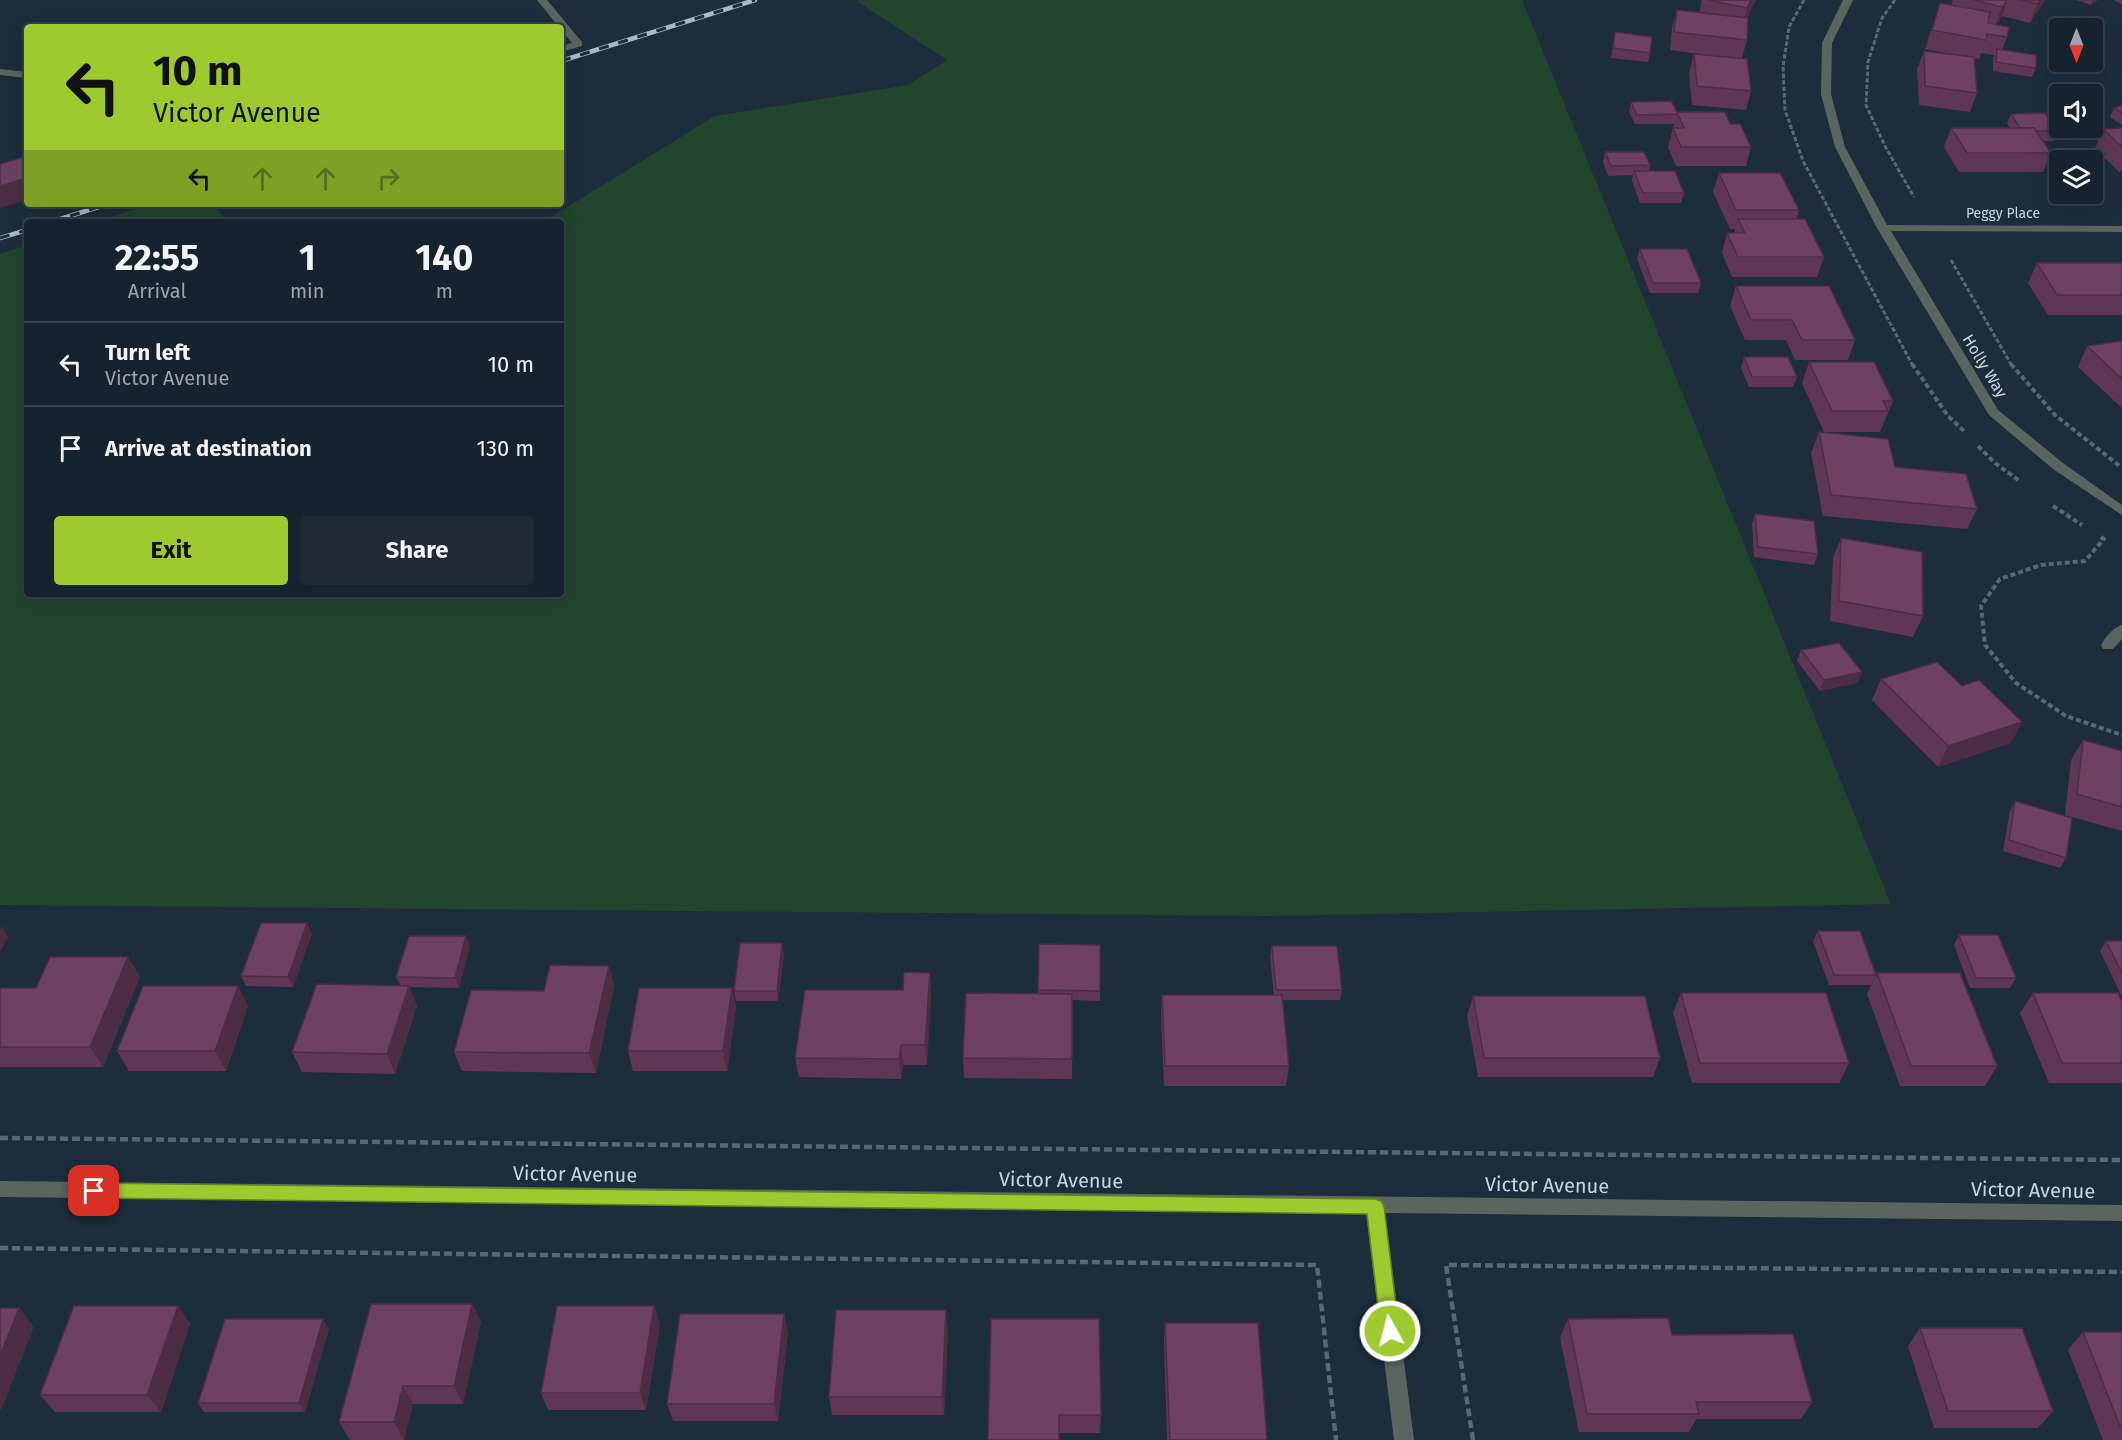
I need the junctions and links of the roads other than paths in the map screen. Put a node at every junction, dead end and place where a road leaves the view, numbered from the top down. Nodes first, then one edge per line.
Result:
1 (542, 0) edge
2 (1848, 0) edge
3 (562, 24) edge
4 (564, 27) edge
5 (564, 48) edge
6 (0, 72) edge
7 (24, 75) edge
8 (1883, 228) junction
9 (2122, 229) edge
10 (2122, 511) edge
11 (2122, 630) edge
12 (2108, 645) dead end
13 (0, 1189) edge
14 (1375, 1206) junction
15 (2122, 1213) edge
16 (1404, 1440) edge

1 - 3 street
2 - 8 street, Holly Way
4 - 5 street
6 - 7 street
8 - 9 street, Peggy Place
8 - 10 street, Holly Way
11 - 12 street
13 - 14 street, Victor Avenue
14 - 15 street, Victor Avenue
14 - 16 street

